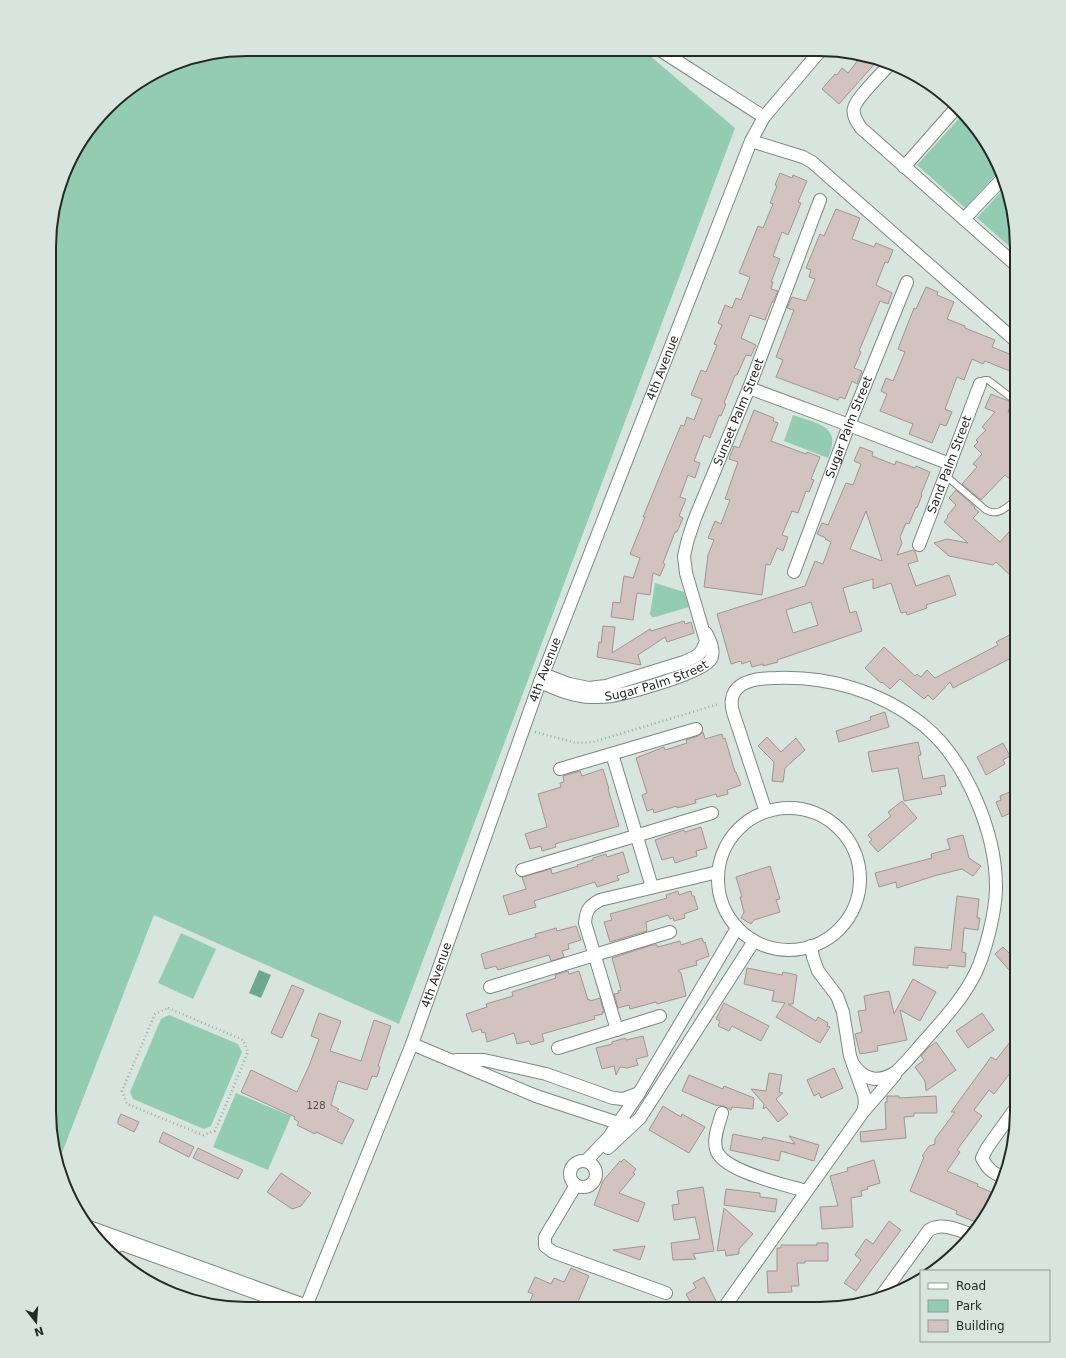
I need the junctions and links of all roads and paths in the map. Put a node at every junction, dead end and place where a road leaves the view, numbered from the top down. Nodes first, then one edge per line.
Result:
1 (669, 56) edge
2 (816, 56) edge
3 (886, 68) edge
4 (953, 111) edge
5 (764, 117) junction
6 (751, 141) junction
7 (904, 167) junction
8 (999, 182) edge
9 (820, 200) dead end
10 (964, 219) junction
11 (1010, 260) edge
12 (907, 282) dead end
13 (1010, 336) edge
14 (980, 384) joint
15 (749, 388) junction
16 (1010, 397) edge
17 (849, 425) junction
18 (948, 470) junction
19 (1010, 504) edge
20 (920, 545) dead end
21 (794, 572) dead end
22 (703, 627) joint
23 (542, 678) junction
24 (731, 700) junction
25 (524, 729) junction
26 (696, 729) dead end
27 (612, 754) junction
28 (560, 769) dead end
29 (765, 809) junction
30 (712, 813) dead end
31 (637, 835) junction
32 (522, 870) dead end
33 (718, 872) junction
34 (652, 887) junction
35 (737, 928) junction
36 (670, 932) dead end
37 (754, 941) junction
38 (811, 946) junction
39 (595, 955) junction
40 (490, 987) dead end
41 (168, 1008) joint
42 (660, 1016) dead end
43 (617, 1030) junction
44 (412, 1044) junction
45 (558, 1048) dead end
46 (451, 1060) junction
47 (852, 1064) junction
48 (902, 1066) junction
49 (639, 1092) junction
50 (863, 1112) junction
51 (722, 1113) dead end
52 (1010, 1115) edge
53 (640, 1118) junction
54 (618, 1123) junction
55 (589, 1163) junction
56 (999, 1176) edge
57 (576, 1185) junction
58 (806, 1191) junction
59 (966, 1233) edge
60 (100, 1234) edge
61 (124, 1242) junction
62 (114, 1248) edge
63 (887, 1289) edge
64 (666, 1293) dead end
65 (289, 1302) edge
66 (308, 1302) edge
67 (728, 1302) edge

1 - 5 street
2 - 5 street, 4th Avenue
3 - 7 street
4 - 7 street
5 - 6 street, 4th Avenue
6 - 13 street
6 - 23 street, 4th Avenue
7 - 10 street
8 - 10 street
9 - 15 street, Sunset Palm Street
10 - 11 street
12 - 17 street, Sugar Palm Street
14 - 16 lane
14 - 18 street, Sand Palm Street
15 - 17 street
15 - 22 street, Sunset Palm Street
17 - 18 street
17 - 21 street, Sugar Palm Street
18 - 19 lane
18 - 20 street, Sand Palm Street
22 - 23 street, Sugar Palm Street
23 - 25 street, 4th Avenue
24 - 25 path
24 - 29 street
24 - 48 street
25 - 44 street, 4th Avenue
26 - 27 street
27 - 28 street
27 - 31 street
29 - 33 street
29 - 38 street
30 - 31 street
31 - 32 street
31 - 34 street
33 - 34 street
33 - 35 street
34 - 39 street
35 - 37 street
35 - 49 street
36 - 39 street
37 - 38 street
37 - 53 street
38 - 47 street
39 - 40 street
39 - 43 street
41 - 41 path
42 - 43 street
43 - 45 street
44 - 46 street
44 - 66 street, 4th Avenue
46 - 49 street
46 - 54 street
47 - 48 street
47 - 50 street
48 - 50 street
49 - 54 street
50 - 58 street
51 - 58 street
52 - 56 street
53 - 54 street
53 - 55 street
54 - 55 street
55 - 57 street
55 - 57 street
57 - 64 street
58 - 67 street
59 - 63 street
60 - 61 main road
61 - 62 street
61 - 65 main road

